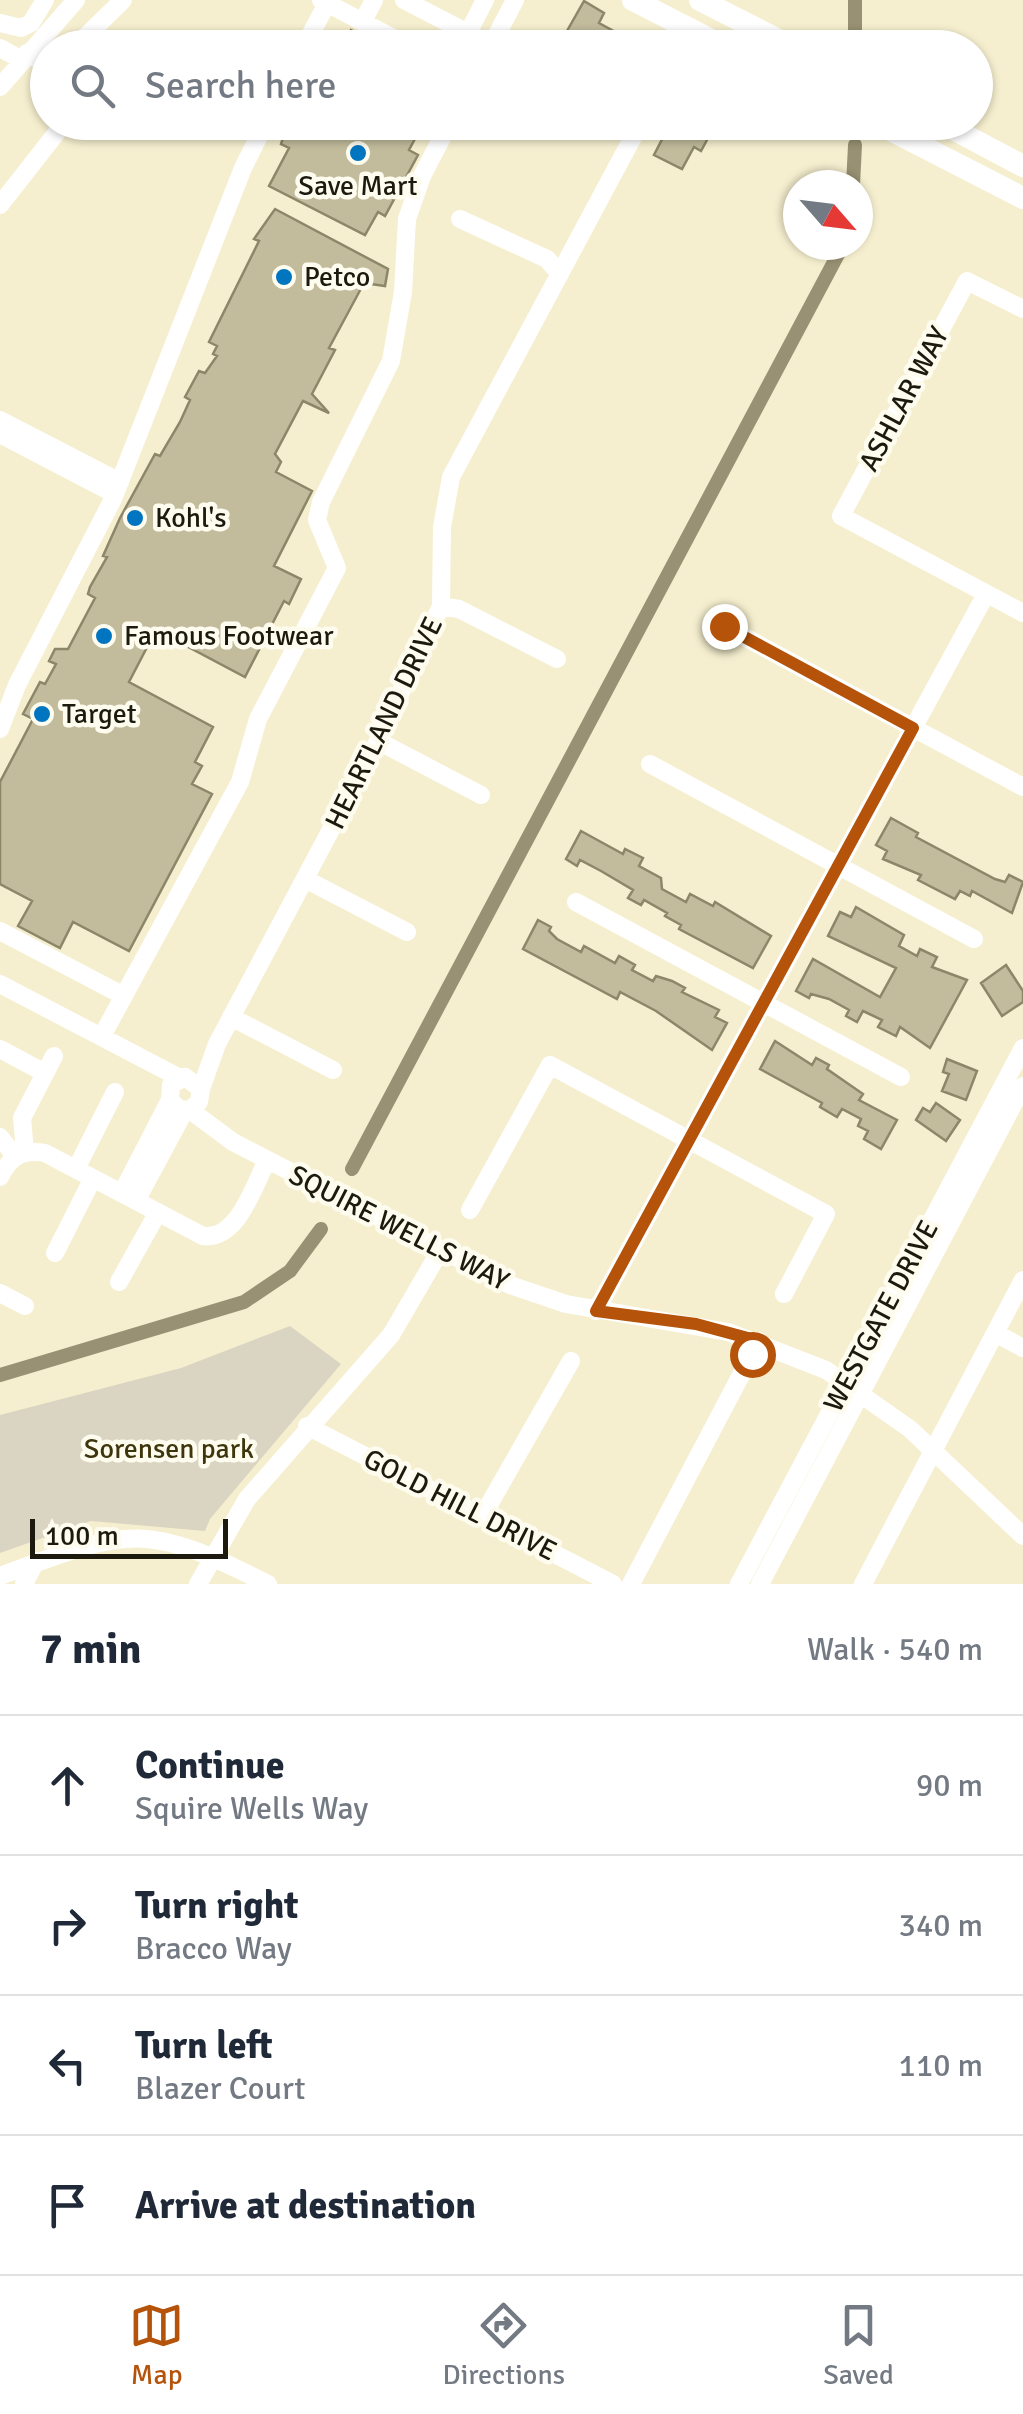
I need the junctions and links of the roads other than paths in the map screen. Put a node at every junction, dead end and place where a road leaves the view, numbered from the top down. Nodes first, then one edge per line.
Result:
1 (45, 0) edge
2 (76, 0) edge
3 (123, 0) edge
4 (374, 0) edge
5 (404, 0) edge
6 (485, 0) edge
7 (515, 0) edge
8 (633, 0) edge
9 (700, 0) edge
10 (326, 1) edge
11 (362, 22) junction
12 (0, 23) edge
13 (49, 30) edge
14 (92, 30) edge
15 (312, 30) edge
16 (377, 30) edge
17 (462, 30) edge
18 (470, 30) edge
19 (499, 30) edge
20 (675, 30) edge
21 (759, 30) edge
22 (0, 48) edge
23 (30, 50) edge
24 (24, 57) junction
25 (30, 59) edge
26 (0, 88) edge
27 (51, 140) edge
28 (257, 140) edge
29 (441, 140) edge
30 (631, 140) edge
31 (910, 140) edge
32 (974, 140) edge
33 (1023, 166) edge
34 (1023, 198) edge
35 (1, 202) edge
36 (460, 218) dead end
37 (560, 274) junction
38 (1023, 309) edge
39 (0, 420) edge
40 (0, 434) edge
41 (117, 488) junction
42 (986, 594) junction
43 (441, 606) junction
44 (1023, 614) edge
45 (724, 626) dead end
46 (557, 659) dead end
47 (913, 728) junction
48 (0, 730) edge
49 (378, 741) junction
50 (650, 764) dead end
51 (1023, 787) edge
52 (481, 794) dead end
53 (839, 866) junction
54 (305, 879) junction
55 (576, 902) dead end
56 (0, 931) edge
57 (407, 932) dead end
58 (974, 939) dead end
59 (0, 984) edge
60 (124, 996) junction
61 (765, 1004) junction
62 (231, 1017) junction
63 (102, 1036) junction
64 (1023, 1048) edge
65 (0, 1049) edge
66 (54, 1056) dead end
67 (332, 1070) dead end
68 (45, 1073) junction
69 (901, 1077) dead end
70 (1023, 1086) edge
71 (115, 1092) dead end
72 (185, 1094) junction
73 (0, 1137) edge
74 (691, 1141) junction
75 (20, 1154) junction
76 (267, 1160) junction
77 (85, 1173) junction
78 (0, 1177) edge
79 (129, 1197) junction
80 (470, 1210) dead end
81 (158, 1212) junction
82 (440, 1251) junction
83 (55, 1253) dead end
84 (1023, 1280) edge
85 (119, 1282) dead end
86 (0, 1293) edge
87 (784, 1294) dead end
88 (25, 1306) dead end
89 (596, 1311) junction
90 (995, 1333) junction
91 (759, 1341) junction
92 (1023, 1348) edge
93 (570, 1361) dead end
94 (854, 1387) junction
95 (307, 1426) junction
96 (934, 1451) junction
97 (482, 1517) junction
98 (1023, 1536) edge
99 (213, 1556) junction
100 (36, 1561) junction
101 (0, 1576) edge
102 (24, 1584) edge
103 (198, 1584) edge
104 (268, 1584) edge
105 (613, 1584) edge
106 (631, 1584) edge
107 (739, 1584) edge
108 (760, 1584) edge
109 (863, 1584) edge

1 - 12 street
2 - 13 street
3 - 14 street
4 - 11 street
5 - 17 street
6 - 18 street
7 - 19 street
8 - 20 main road
9 - 21 main road
10 - 11 street
10 - 15 street
11 - 16 street
22 - 24 street
23 - 24 street
24 - 25 street
24 - 26 street
27 - 35 street
28 - 41 street
29 - 60 street
30 - 37 street, HEARTLAND DRIVE
31 - 34 main road
32 - 33 main road
36 - 37 street
37 - 43 street, HEARTLAND DRIVE
38 - 42 street, ASHLAR WAY
39 - 41 street
40 - 41 street
41 - 48 street
42 - 44 street
42 - 47 street
43 - 46 street
43 - 49 street, HEARTLAND DRIVE
45 - 47 street
47 - 51 street
47 - 53 street
49 - 52 street
49 - 54 street, HEARTLAND DRIVE
50 - 53 street
53 - 58 street
53 - 61 street
54 - 57 street
54 - 62 street, HEARTLAND DRIVE
55 - 61 street
56 - 60 street
59 - 63 street, SQUIRE WELLS WAY
60 - 63 street
61 - 69 street
61 - 74 street
62 - 67 street
62 - 72 street, HEARTLAND DRIVE
63 - 72 street, SQUIRE WELLS WAY
64 - 94 street, WESTGATE DRIVE
65 - 68 street
66 - 68 street
68 - 75 street
70 - 94 street, WESTGATE DRIVE
71 - 77 street
72 - 76 street, SQUIRE WELLS WAY
72 - 79 street, HEARTLAND DRIVE
73 - 75 street
74 - 80 street
74 - 87 street
74 - 89 street
75 - 77 street
75 - 78 street
76 - 81 street
76 - 82 street, SQUIRE WELLS WAY
77 - 79 street
77 - 83 street
79 - 81 street
81 - 85 street
82 - 89 street, SQUIRE WELLS WAY
82 - 95 street
84 - 90 street
86 - 88 street
89 - 91 street, SQUIRE WELLS WAY
90 - 92 street
90 - 96 street
91 - 94 street, SQUIRE WELLS WAY
91 - 106 street
93 - 97 street
94 - 96 street, SQUIRE WELLS WAY
94 - 107 street, WESTGATE DRIVE
94 - 108 street, WESTGATE DRIVE
95 - 97 street, GOLD HILL DRIVE
95 - 99 street
96 - 98 street, SQUIRE WELLS WAY
96 - 109 street
97 - 105 street, GOLD HILL DRIVE
99 - 100 street
99 - 103 street
99 - 104 street
100 - 101 street
100 - 102 street

